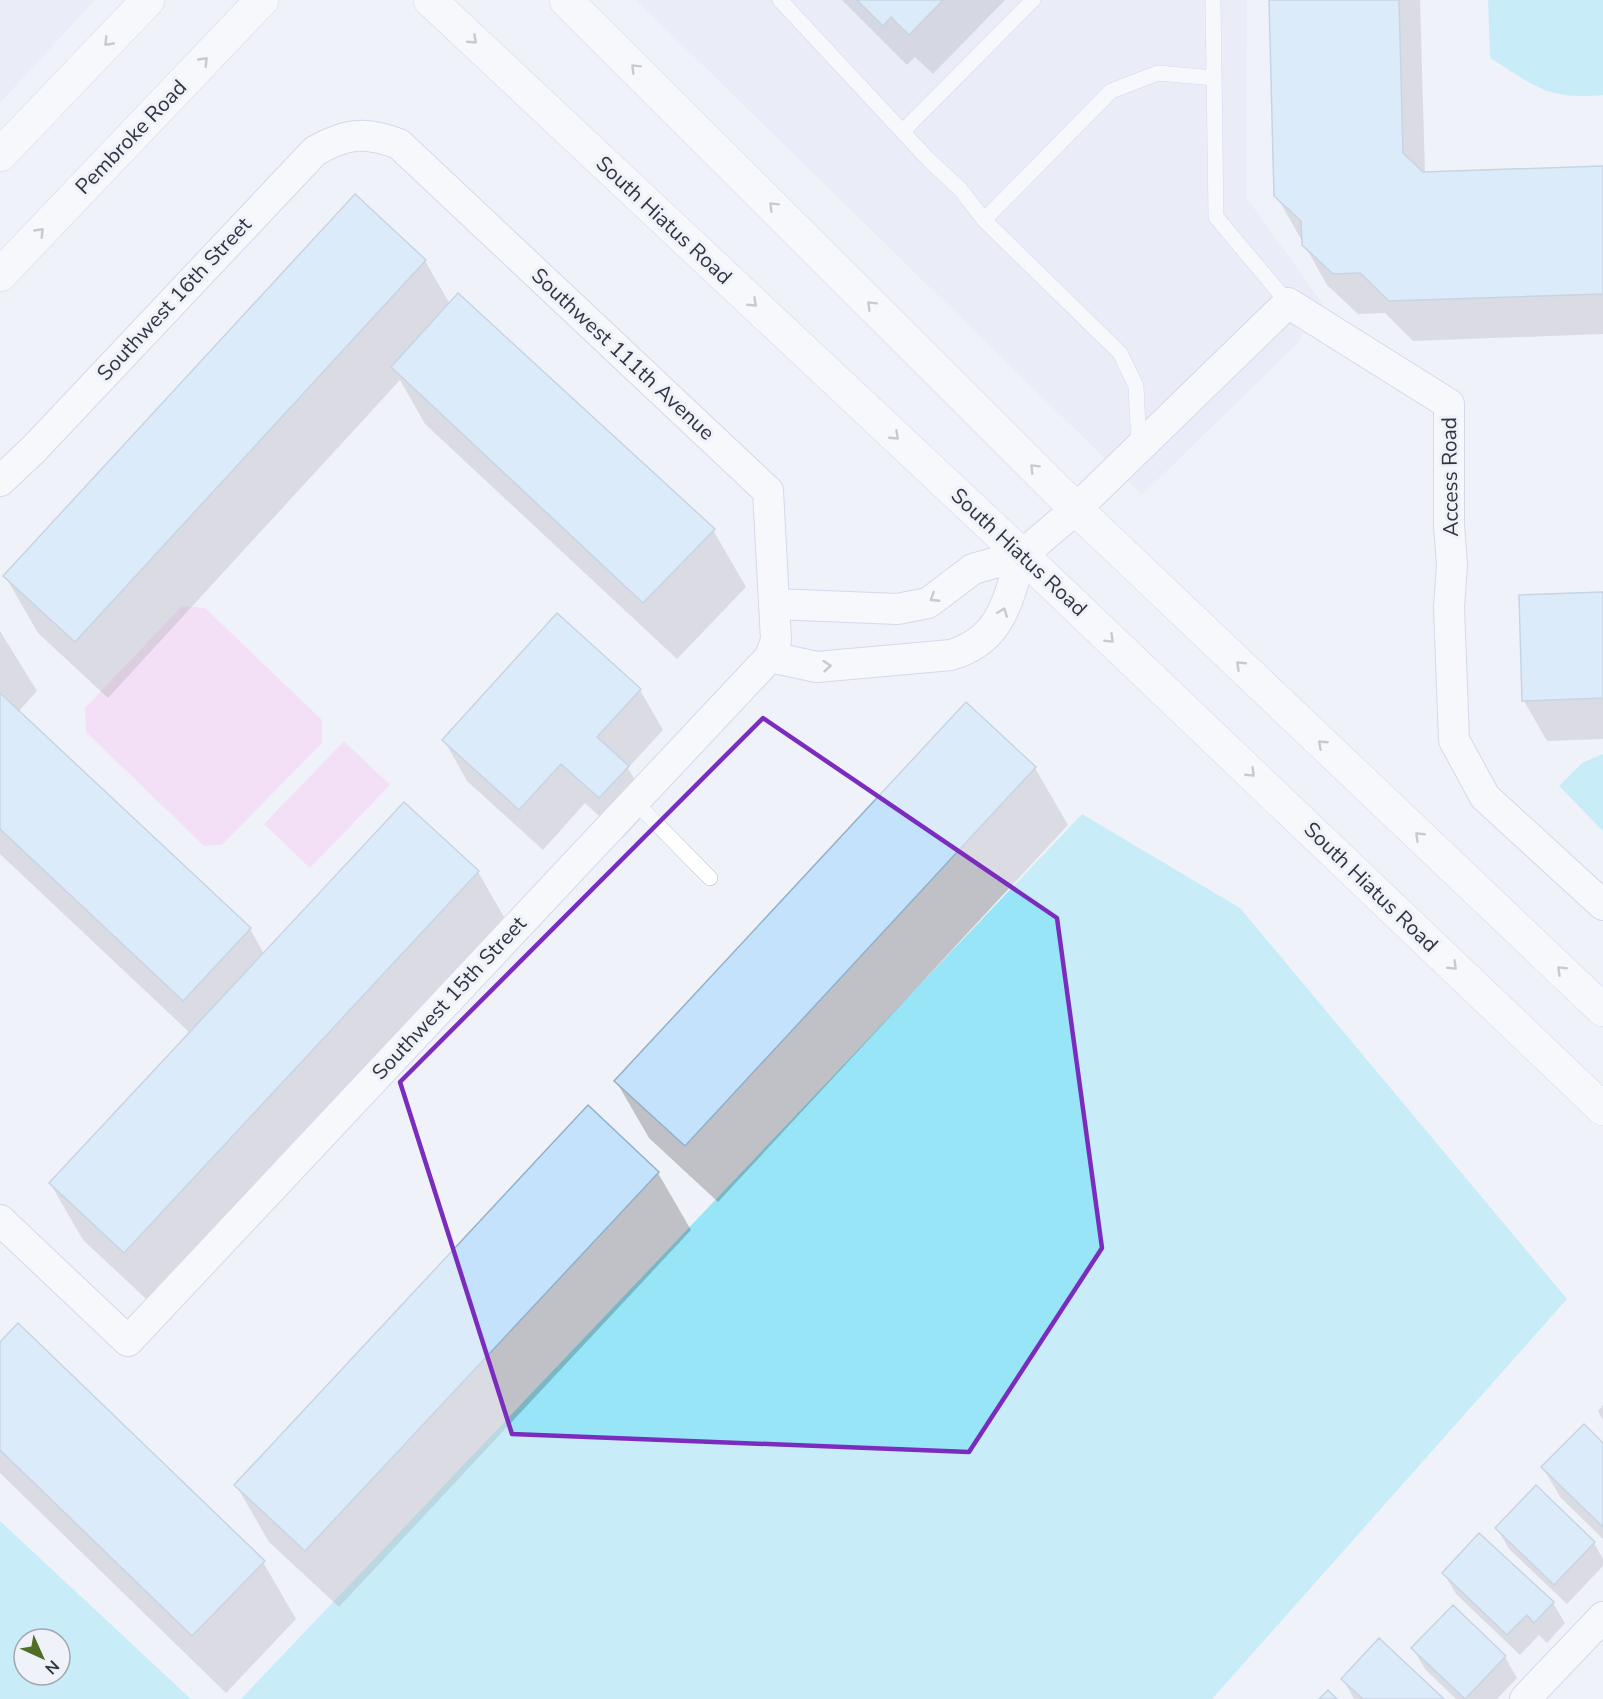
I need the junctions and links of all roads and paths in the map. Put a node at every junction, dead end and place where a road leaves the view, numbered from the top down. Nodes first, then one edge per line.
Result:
1 (148, 0) edge
2 (262, 0) edge
3 (430, 0) edge
4 (566, 0) edge
5 (780, 0) edge
6 (1033, 0) edge
7 (1213, 0) edge
8 (1214, 78) junction
9 (903, 130) junction
10 (358, 134) joint
11 (0, 155) edge
12 (984, 220) junction
13 (0, 275) edge
14 (1288, 303) junction
15 (1139, 447) junction
16 (0, 481) edge
17 (1076, 509) junction
18 (1022, 555) junction
19 (775, 604) junction
20 (773, 648) junction
21 (634, 801) junction
22 (710, 878) dead end
23 (1603, 905) edge
24 (1603, 1010) edge
25 (1603, 1109) edge
26 (0, 1220) edge
27 (1603, 1617) edge
28 (1525, 1699) edge

1 -> 11 main road
13 -> 2 main road, Pembroke Road
3 -> 18 main road, South Hiatus Road
17 -> 4 main road
5 - 9 lane
6 - 9 lane
7 - 8 lane
8 - 12 lane
8 - 14 lane
9 - 12 lane
10 - 16 street, Southwest 16th Street
10 - 19 street, Southwest 111th Avenue
12 - 15 lane
14 - 15 street
14 - 23 street, Access Road
15 - 17 street
17 - 18 street
24 -> 17 main road
18 -> 19 street
20 -> 18 street
18 -> 25 main road, South Hiatus Road
19 - 20 street, Southwest 111th Avenue
20 - 21 street, Southwest 15th Street
21 - 22 lane
21 - 26 street, Southwest 15th Street
27 - 28 street

